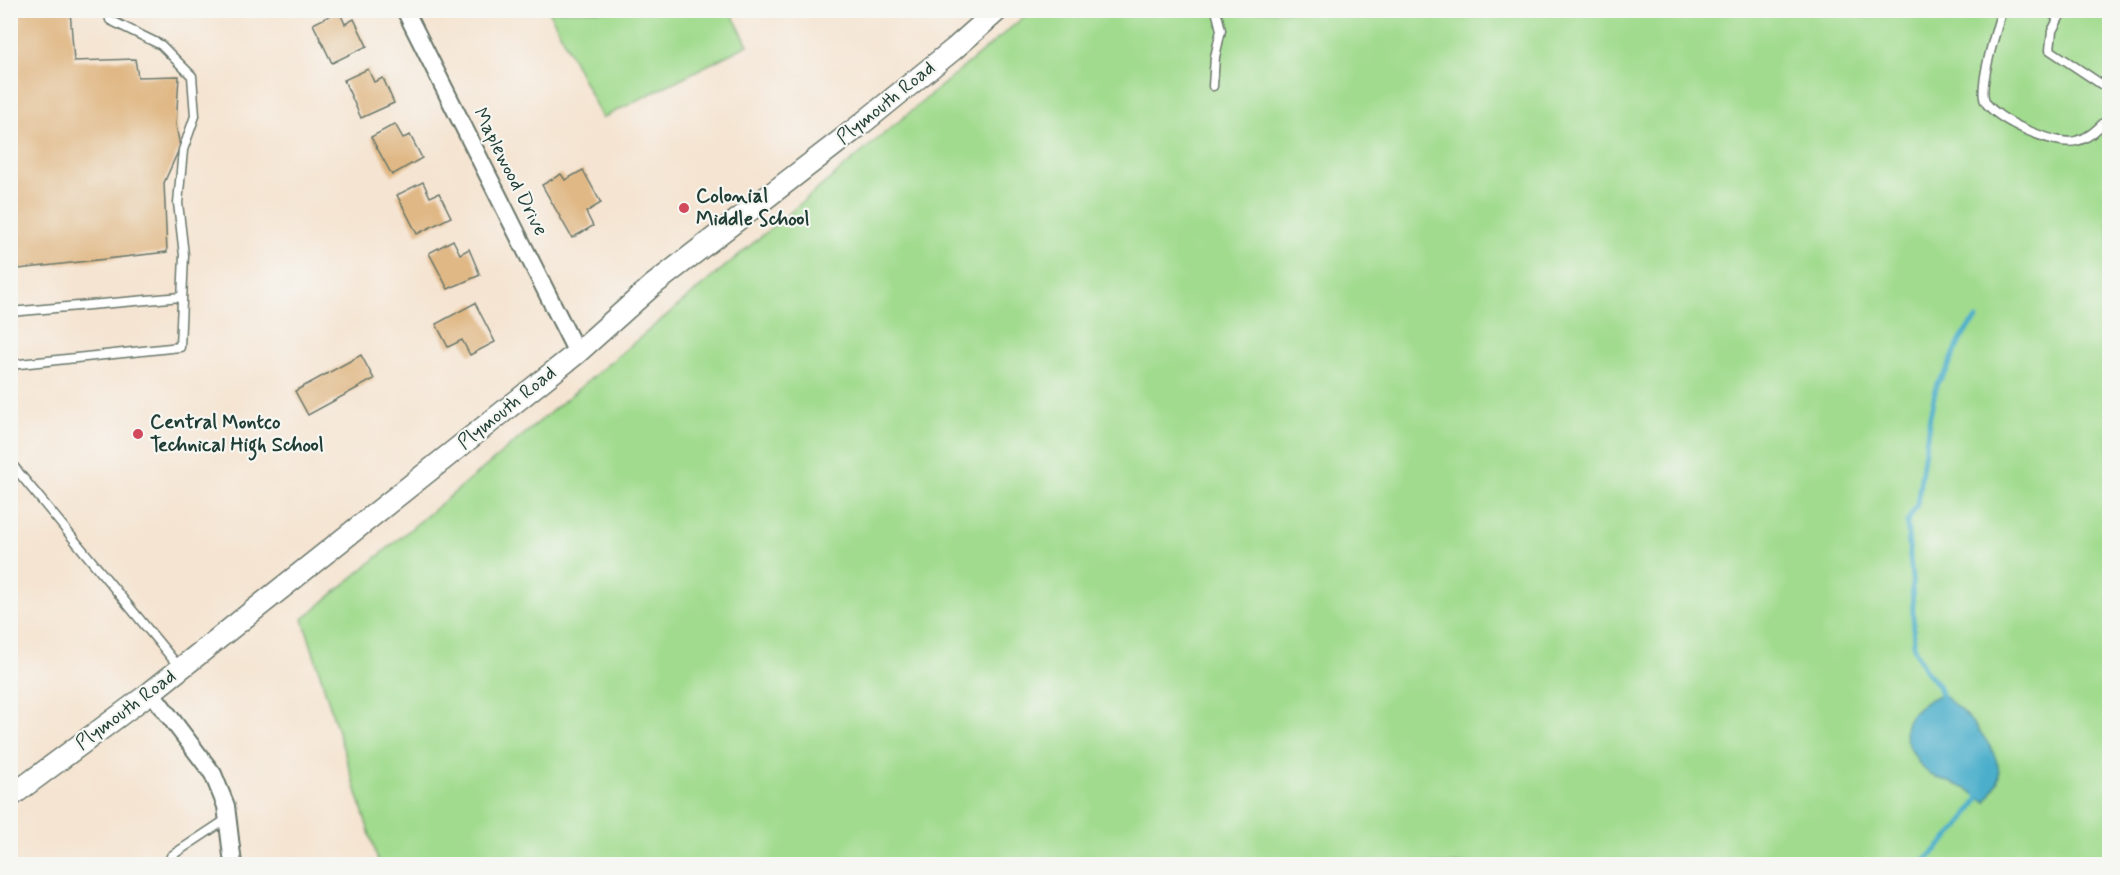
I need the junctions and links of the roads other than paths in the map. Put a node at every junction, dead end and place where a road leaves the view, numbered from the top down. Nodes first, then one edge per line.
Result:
1 (108, 10) edge
2 (405, 10) edge
3 (998, 10) edge
4 (1216, 10) edge
5 (2002, 10) edge
6 (2049, 10) edge
7 (2063, 10) edge
8 (2058, 20) junction
9 (1213, 86) dead end
10 (2109, 90) edge
11 (2109, 117) edge
12 (181, 297) junction
13 (10, 312) edge
14 (577, 353) junction
15 (10, 365) edge
16 (10, 462) edge
17 (180, 669) junction
18 (151, 692) junction
19 (10, 797) edge
20 (228, 818) junction
21 (169, 864) edge
22 (233, 864) edge

1 - 12 lane
2 - 14 street, Maplewood Drive
3 - 14 street, Plymouth Road
4 - 9 lane
5 - 11 lane
6 - 8 lane
7 - 8 lane
8 - 10 lane
12 - 13 lane
12 - 15 lane
14 - 17 street, Plymouth Road
16 - 17 lane
17 - 18 street, Plymouth Road
18 - 19 street, Plymouth Road
18 - 20 street
20 - 21 lane
20 - 22 street

